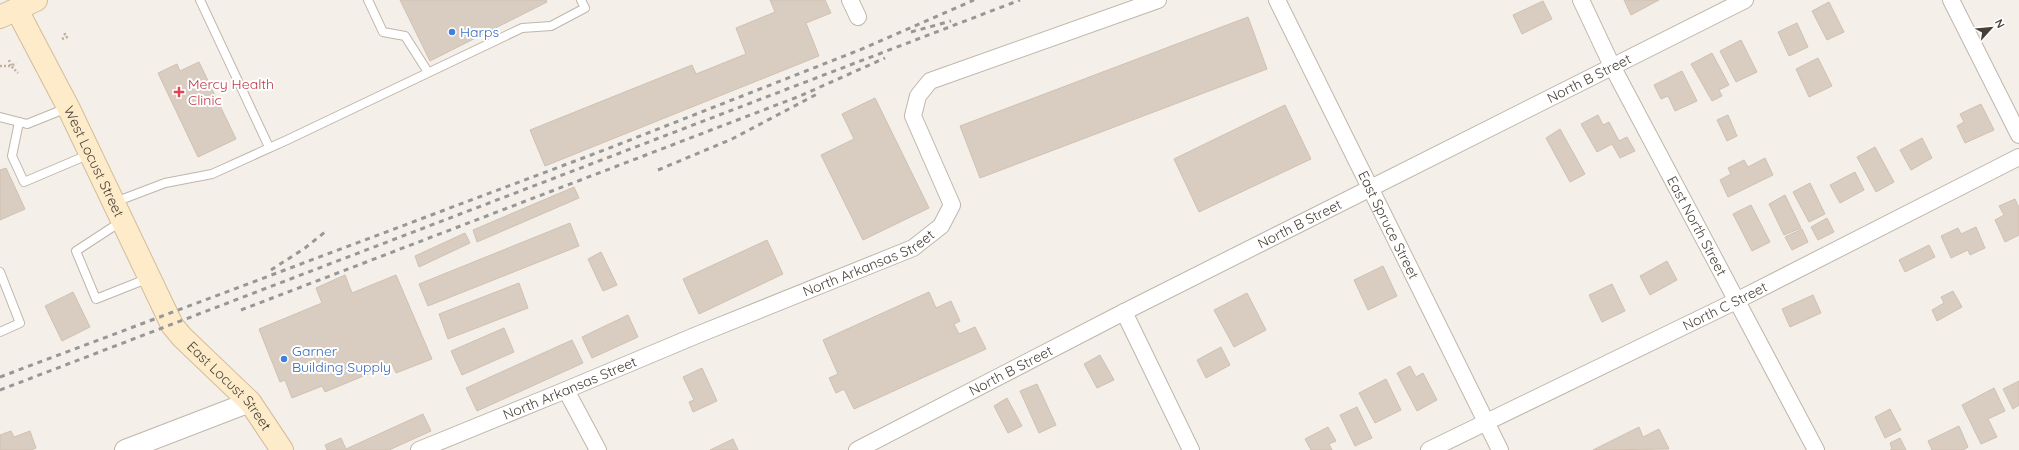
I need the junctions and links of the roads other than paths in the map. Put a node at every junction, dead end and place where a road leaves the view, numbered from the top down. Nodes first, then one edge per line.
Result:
1 (36, 0) edge
2 (200, 0) edge
3 (368, 0) edge
4 (581, 0) edge
5 (850, 0) edge
6 (1158, 0) edge
7 (1277, 0) edge
8 (1581, 0) edge
9 (1745, 0) edge
10 (1951, 0) edge
11 (9, 9) edge
12 (858, 17) dead end
13 (1612, 66) junction
14 (428, 72) junction
15 (68, 107) junction
16 (0, 117) edge
17 (19, 122) junction
18 (2019, 135) edge
19 (269, 147) junction
20 (91, 154) junction
21 (2019, 157) edge
22 (1369, 188) junction
23 (118, 212) junction
24 (0, 272) edge
25 (150, 278) junction
26 (1736, 301) junction
27 (1124, 312) junction
28 (172, 325) joint
29 (0, 332) edge
30 (566, 390) junction
31 (250, 402) junction
32 (1486, 422) junction
33 (886, 444) edge
34 (149, 446) edge
35 (125, 450) edge
36 (282, 450) edge
37 (419, 450) edge
38 (598, 450) edge
39 (857, 450) edge
40 (1191, 450) edge
41 (1429, 450) edge
42 (1500, 450) edge
43 (1816, 450) edge

1 - 11 main road
2 - 19 lane
3 - 14 lane
4 - 14 lane
5 - 12 street
6 - 30 street, North Arkansas Street
7 - 22 street, East Spruce Street
8 - 13 street, East North Street
9 - 13 street, North B Street
10 - 18 street
11 - 15 main road, West Locust Street
13 - 22 street, North B Street
13 - 26 street, East North Street
14 - 19 lane
15 - 17 lane
15 - 20 main road, West Locust Street
16 - 17 lane
17 - 20 lane
19 - 23 lane
20 - 23 main road, West Locust Street
21 - 26 street, North C Street
22 - 27 street, North B Street
22 - 32 street, East Spruce Street
23 - 25 main road, West Locust Street
23 - 25 lane
24 - 29 lane
25 - 28 main road, West Locust Street
26 - 32 street, North C Street
26 - 43 street, East North Street
27 - 33 street, North B Street
27 - 40 street
28 - 31 main road, East Locust Street
30 - 37 street, North Arkansas Street
30 - 38 street
31 - 34 street
31 - 36 main road, East Locust Street
32 - 41 street, North C Street
32 - 42 street, East Spruce Street
33 - 39 street, North B Street
34 - 35 street

